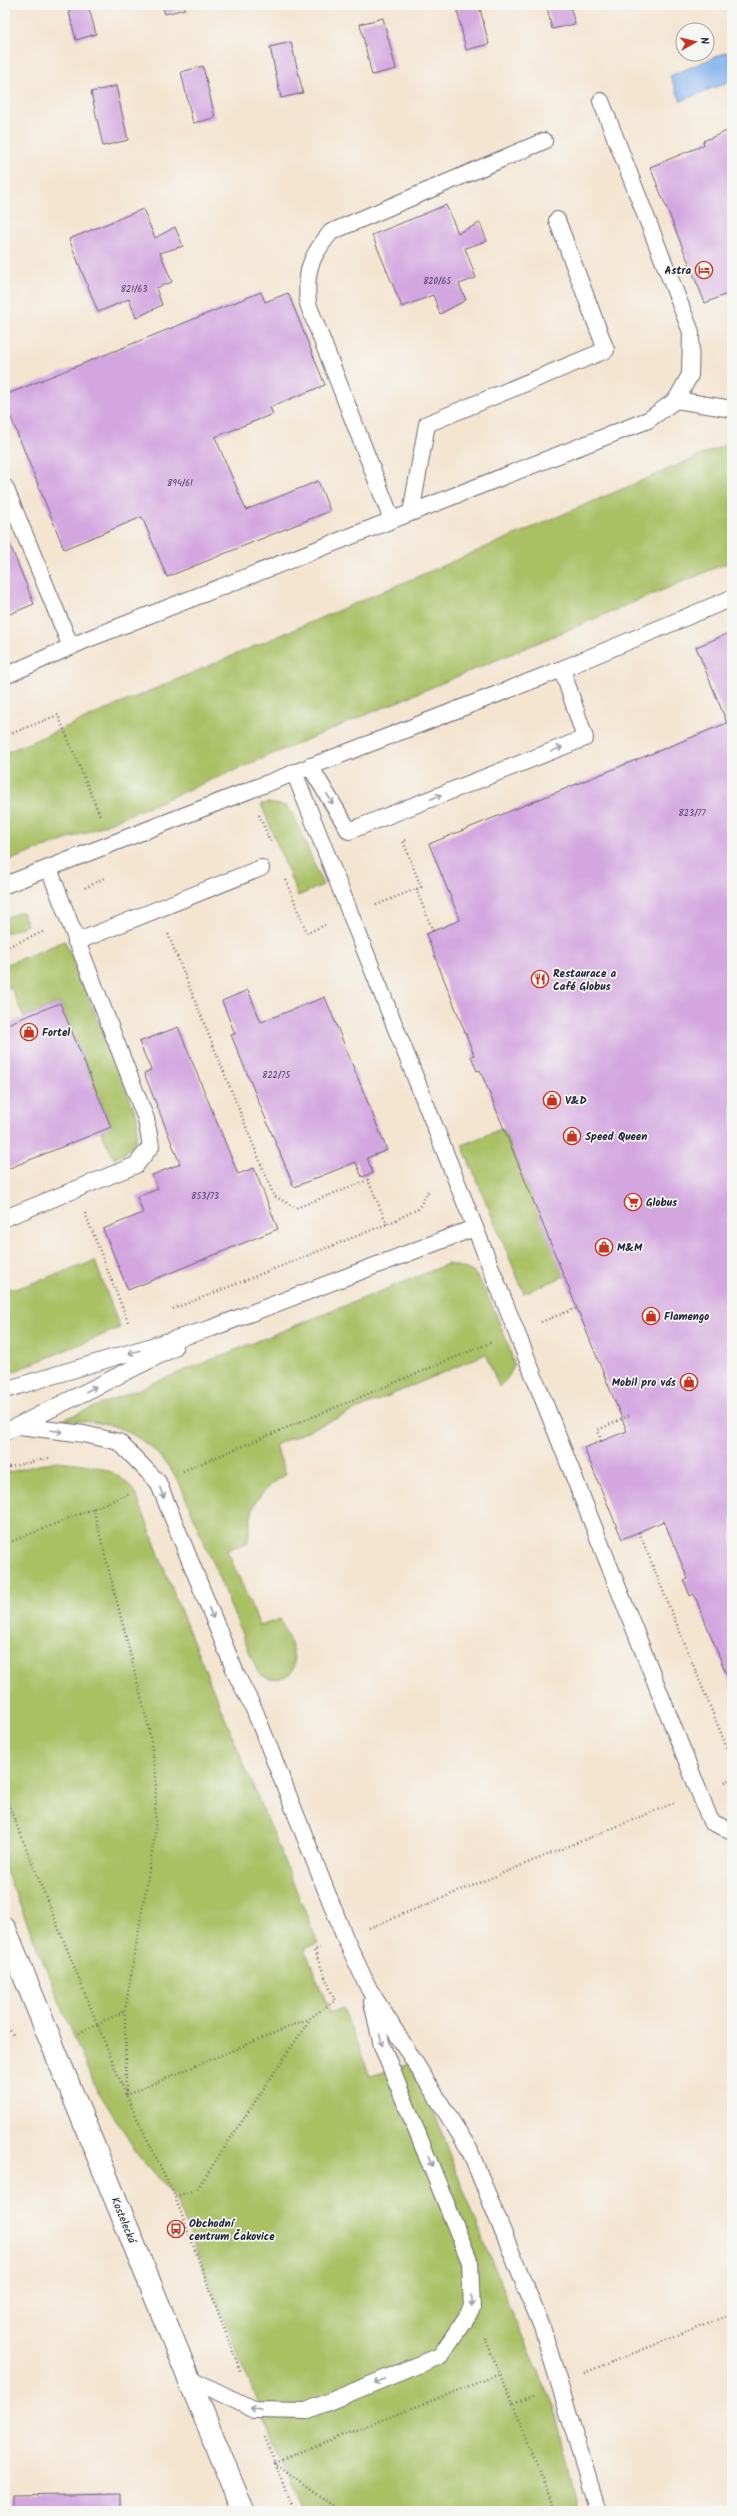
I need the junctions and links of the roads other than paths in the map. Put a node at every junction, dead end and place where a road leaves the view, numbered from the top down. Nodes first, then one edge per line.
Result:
1 (601, 101) dead end
2 (544, 141) dead end
3 (557, 220) dead end
4 (676, 400) junction
5 (732, 409) edge
6 (5, 487) edge
7 (411, 513) junction
8 (392, 520) junction
9 (732, 598) edge
10 (71, 647) junction
11 (562, 669) junction
12 (5, 676) edge
13 (310, 766) junction
14 (294, 772) junction
15 (261, 868) dead end
16 (49, 869) junction
17 (5, 885) edge
18 (76, 942) junction
19 (5, 1218) edge
20 (474, 1228) junction
21 (212, 1328) junction
22 (5, 1390) edge
23 (12, 1429) edge
24 (732, 1831) edge
25 (5, 1929) edge
26 (369, 1989) junction
27 (189, 2378) junction
28 (243, 2511) edge
29 (598, 2511) edge

1 - 4 lane
2 - 8 lane
3 - 7 lane
4 - 5 lane
4 - 7 lane
6 - 10 lane
7 - 8 lane
8 - 10 lane
9 - 11 lane
10 - 12 lane
11 - 13 lane
13 -> 11 lane
13 - 14 lane
14 - 16 lane
14 - 20 lane
15 - 18 lane
16 - 17 lane
16 - 18 lane
18 - 19 lane
20 - 21 lane
20 - 24 lane
21 -> 22 lane
23 -> 21 lane
23 -> 26 lane
25 - 27 street, Kostelecká
26 -> 27 lane
26 - 29 lane
27 - 28 street, Kostelecká

